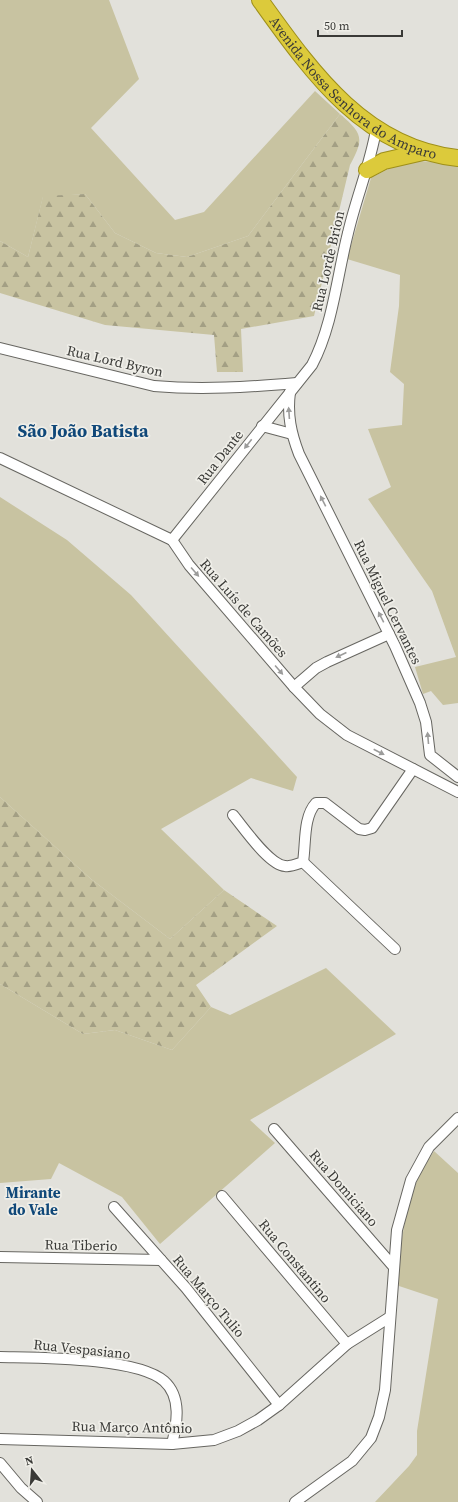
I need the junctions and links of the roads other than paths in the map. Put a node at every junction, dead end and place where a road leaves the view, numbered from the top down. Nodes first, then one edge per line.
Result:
1 (260, 0) edge
2 (376, 130) junction
3 (423, 152) junction
4 (458, 158) edge
5 (367, 170) junction
6 (0, 348) edge
7 (297, 384) junction
8 (290, 392) junction
9 (262, 426) junction
10 (292, 434) junction
11 (0, 458) edge
12 (172, 540) junction
13 (389, 634) junction
14 (294, 687) junction
15 (413, 770) junction
16 (458, 777) edge
17 (458, 792) edge
18 (233, 815) dead end
19 (303, 862) junction
20 (395, 948) dead end
21 (458, 1118) edge
22 (274, 1129) dead end
23 (222, 1196) dead end
24 (114, 1207) dead end
25 (0, 1258) edge
26 (161, 1260) junction
27 (393, 1266) junction
28 (390, 1317) junction
29 (347, 1344) junction
30 (0, 1357) edge
31 (279, 1405) junction
32 (0, 1439) edge
33 (172, 1444) junction
34 (0, 1463) edge
35 (37, 1502) edge
36 (295, 1502) edge

1 - 2 highway, Avenida Nossa Senhora do Amparo
2 - 3 highway, Avenida Nossa Senhora do Amparo
2 - 5 street, Rua Lorde Brion
3 - 4 highway, Avenida Nossa Senhora do Amparo
3 - 5 highway
5 - 7 street, Rua Lorde Brion
6 - 7 street, Rua Lord Byron
7 - 8 street, Rua Lorde Brion
8 - 9 street, Rua Dante
10 -> 8 street, Rua Miguel Cervantes
9 - 10 street
9 -> 12 street, Rua Dante
13 -> 10 street, Rua Miguel Cervantes
11 - 12 street
12 -> 14 street, Rua Luís de Camões
13 -> 14 street
16 -> 13 street, Rua Miguel Cervantes
14 -> 15 street, Rua Luís de Camões
15 - 17 street, Rua Luís de Camões
15 - 19 street
18 - 19 street
19 - 20 street
21 - 27 street
22 - 27 street, Rua Domiciano
23 - 29 street, Rua Constantino
24 - 26 street, Rua Março Tulio
25 - 26 street, Rua Tiberio
26 - 31 street, Rua Março Tulio
27 - 28 street
28 - 29 street, Rua Março Antônio
28 - 36 street
29 - 31 street, Rua Março Antônio
30 - 33 street, Rua Vespasiano
31 - 33 street, Rua Março Antônio
32 - 33 street, Rua Março Antônio
34 - 35 street

